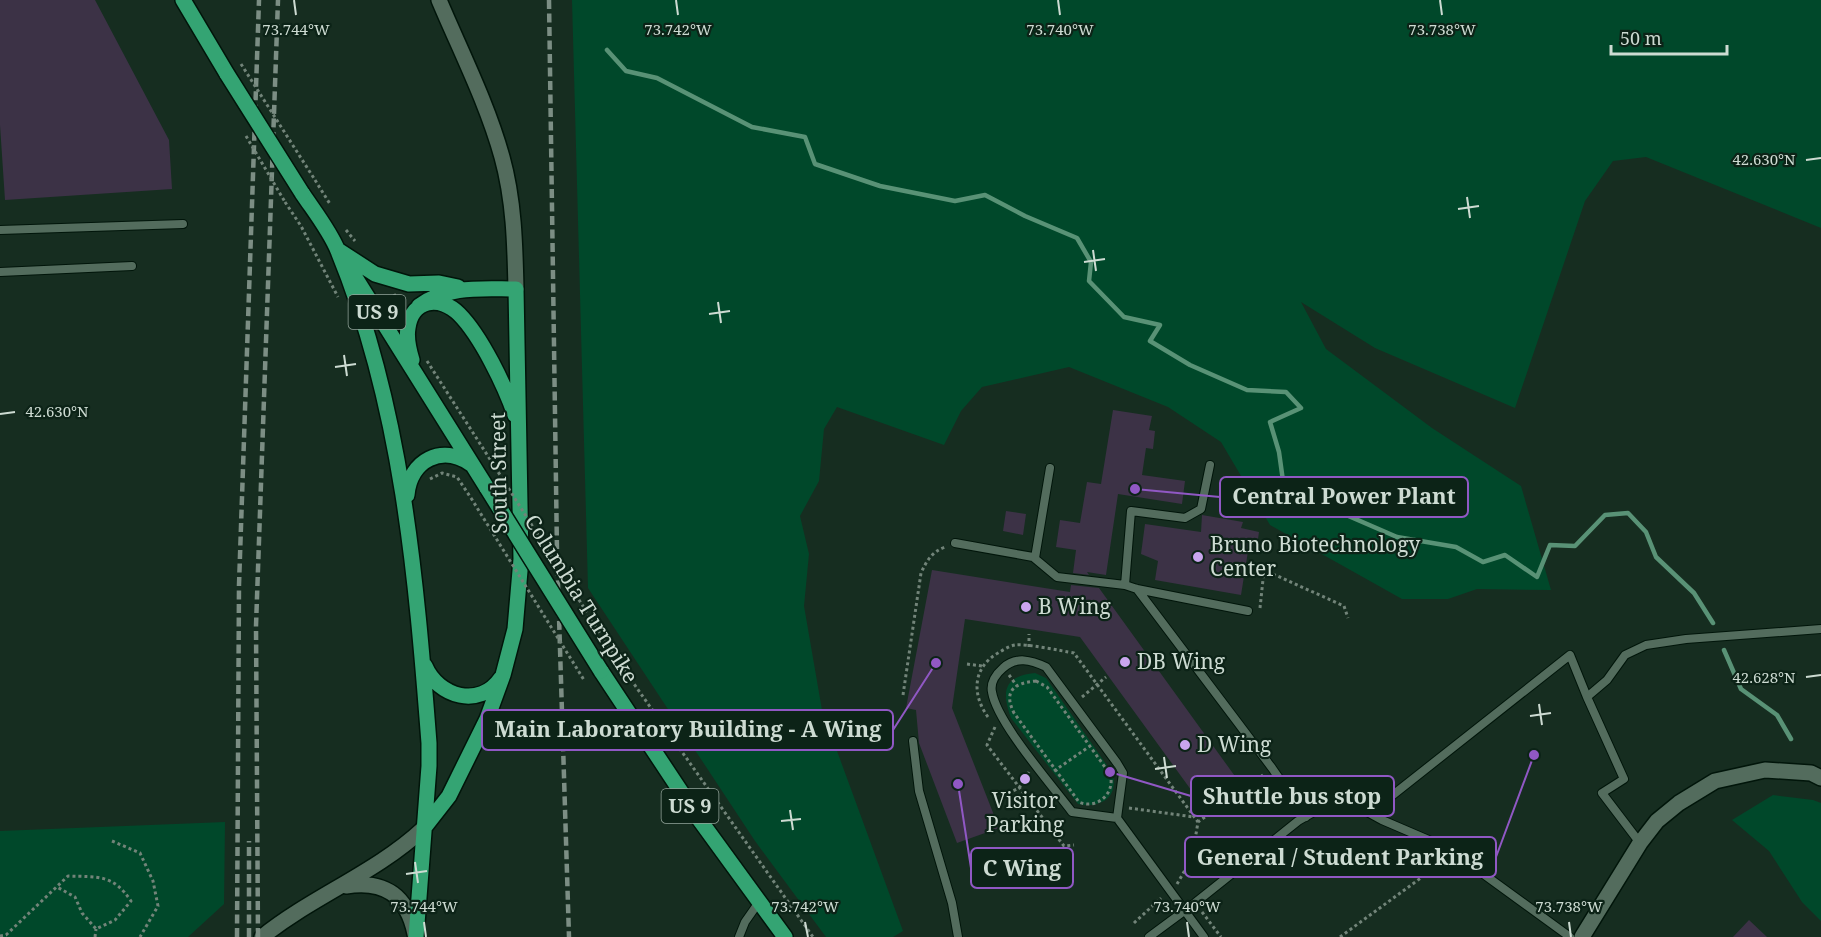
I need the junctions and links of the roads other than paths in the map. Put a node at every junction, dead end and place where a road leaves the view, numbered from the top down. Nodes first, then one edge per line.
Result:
1 (183, 0) edge
2 (439, 0) edge
3 (183, 224) dead end
4 (0, 230) edge
5 (337, 249) junction
6 (132, 266) dead end
7 (0, 272) edge
8 (466, 289) junction
9 (516, 289) junction
10 (419, 306) junction
11 (416, 374) junction
12 (519, 429) junction
13 (1210, 465) dead end
14 (473, 466) junction
15 (1050, 468) dead end
16 (406, 505) junction
17 (955, 543) road end
18 (1035, 558) junction
19 (1125, 585) junction
20 (1137, 589) junction
21 (1248, 611) road end
22 (1821, 629) edge
23 (422, 657) junction
24 (503, 675) junction
25 (1587, 697) junction
26 (913, 741) dead end
27 (1821, 778) edge
28 (1370, 813) junction
29 (1306, 817) junction
30 (1117, 818) junction
31 (424, 828) junction
32 (1640, 843) junction
33 (332, 891) junction
34 (759, 902) junction
35 (1185, 911) junction
36 (262, 937) edge
37 (416, 937) edge
38 (739, 937) edge
39 (785, 937) edge
40 (958, 937) edge
41 (1149, 937) edge
42 (1204, 937) edge
43 (1570, 937) edge
44 (1582, 937) edge

1 - 5 main road, US 9, bridge
2 - 9 street, South Street
3 - 4 lane
5 - 8 main road
5 - 11 main road, US 9
5 - 16 main road
6 - 7 lane
8 - 9 main road
8 - 10 main road
9 - 12 main road, South Street
10 - 11 main road
10 - 12 main road
11 - 14 main road, US 9
12 - 24 main road, South Street
13 - 19 lane
14 - 16 main road
14 - 34 main road, Columbia Turnpike / US 9, bridge
15 - 18 lane
16 - 23 main road
17 - 18 lane
18 - 19 lane
19 - 20 lane
20 - 21 lane
20 - 29 lane
22 - 25 lane
23 - 24 main road
23 - 31 main road
24 - 31 main road, South Street
25 - 28 lane
25 - 32 lane
26 - 40 lane
27 - 32 street
28 - 29 lane
28 - 43 lane
29 - 35 lane
30 - 30 lane
30 - 35 lane
31 - 33 street
31 - 37 main road
32 - 44 street
33 - 36 street
33 - 37 street
34 - 38 lane
34 - 39 main road, Columbia Turnpike / US 9
35 - 41 lane
35 - 42 lane

